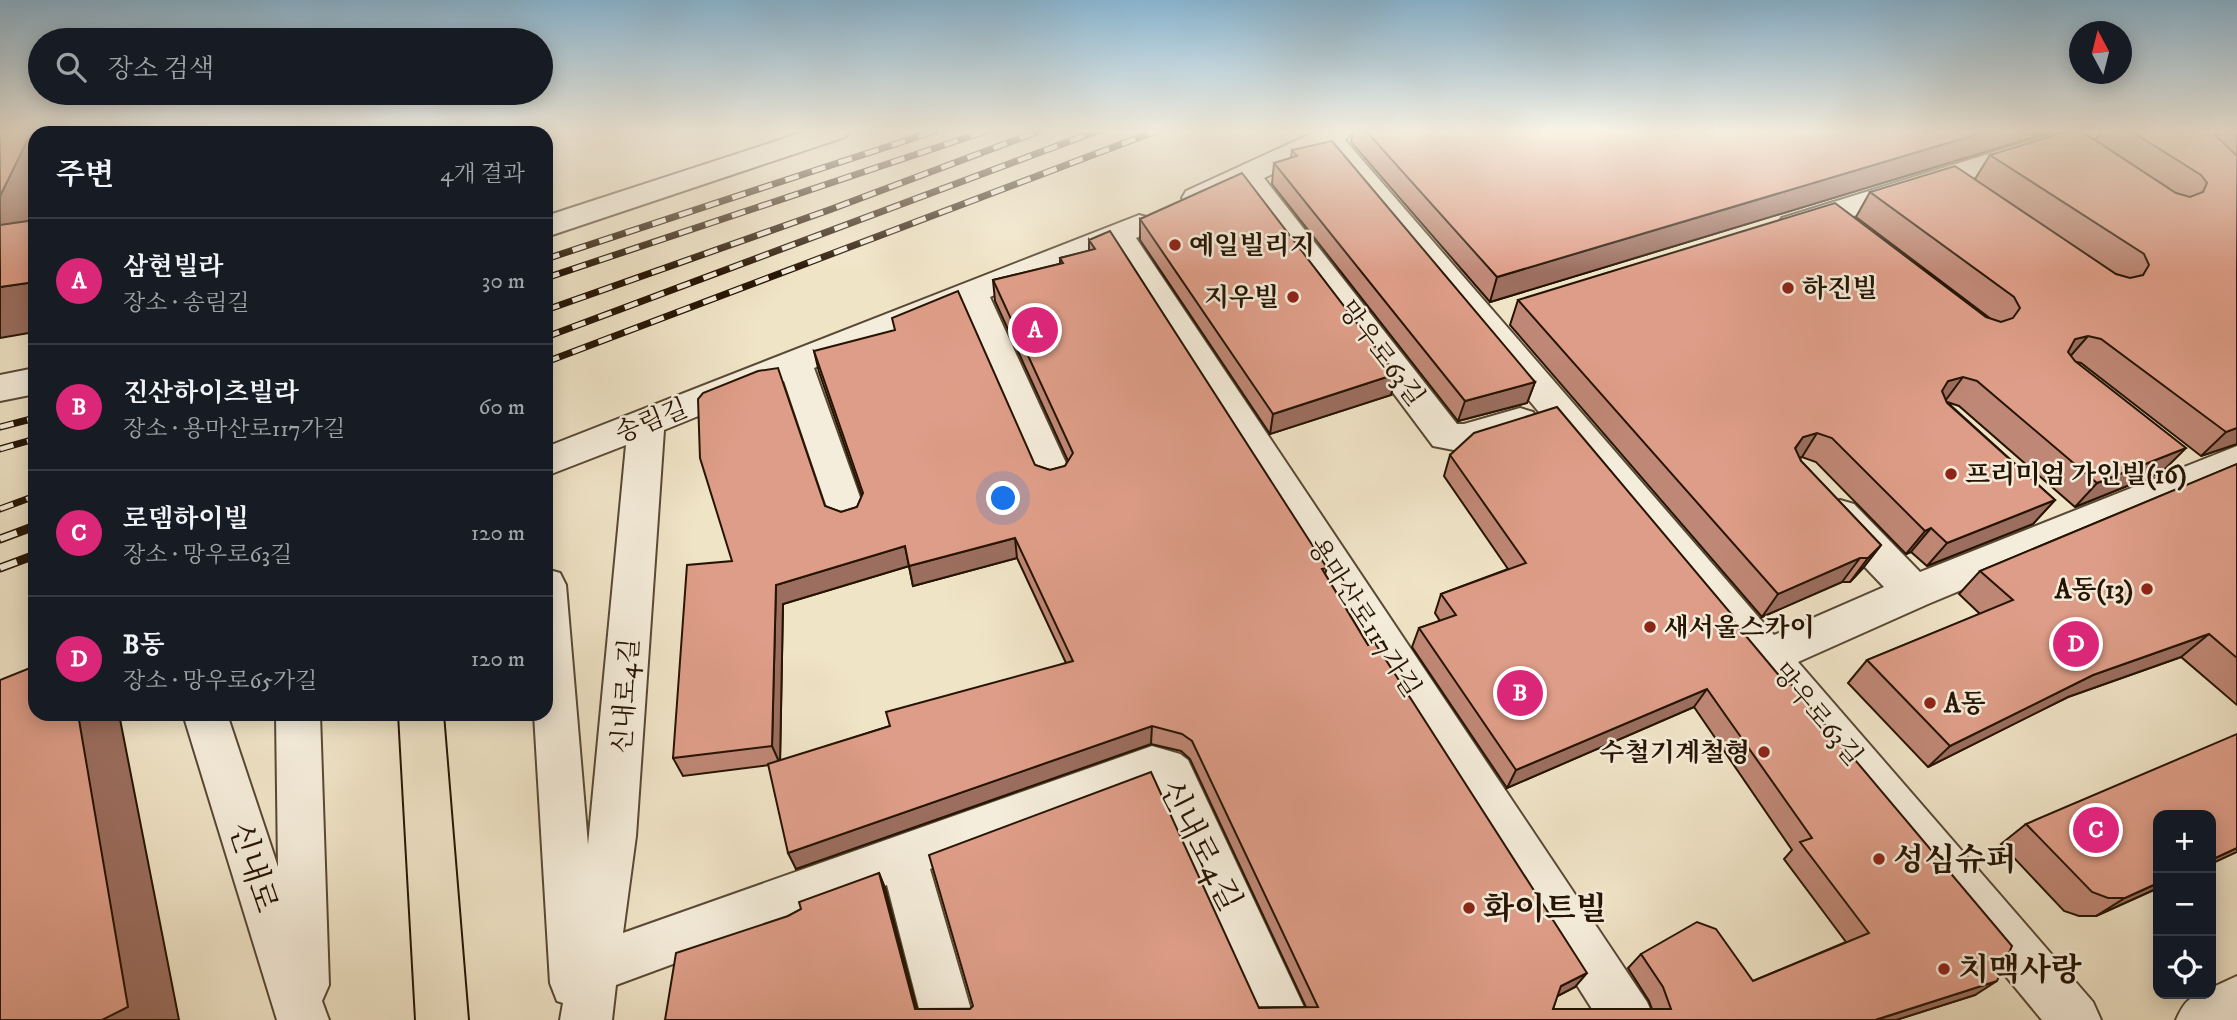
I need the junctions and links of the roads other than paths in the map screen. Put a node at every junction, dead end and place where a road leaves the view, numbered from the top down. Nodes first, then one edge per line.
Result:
1 (692, 179) edge
2 (1238, 179) edge
3 (1249, 179) edge
4 (1375, 179) edge
5 (1939, 179) edge
6 (1946, 179) edge
7 (1977, 199) edge
8 (1828, 214) junction
9 (553, 225) edge
10 (1762, 234) edge
11 (1118, 235) junction
12 (1861, 239) edge
13 (972, 293) junction
14 (795, 363) junction
15 (28, 382) edge
16 (0, 388) edge
17 (1559, 409) junction
18 (646, 422) junction
19 (2164, 451) edge
20 (553, 459) edge
21 (2237, 460) edge
22 (1052, 474) edge
23 (2196, 476) junction
24 (1820, 494) edge
25 (2038, 500) edge
26 (847, 514) edge
27 (2069, 528) junction
28 (1914, 592) junction
29 (1769, 656) junction
30 (553, 680) edge
31 (207, 721) edge
32 (298, 721) edge
33 (421, 721) edge
34 (903, 857) junction
35 (593, 969) junction
36 (2237, 1001) edge
37 (1621, 1009) edge
38 (304, 1020) edge
39 (442, 1020) edge
40 (578, 1020) edge
41 (586, 1020) edge
42 (948, 1020) edge
43 (1284, 1020) edge
44 (1569, 1020) edge
45 (2076, 1020) edge
46 (2202, 1020) edge

1 - 9 street
2 - 11 street, 송림길
3 - 17 street, 망우로63길
4 - 17 street, 망우로63길
5 - 8 street
6 - 7 street
8 - 10 street
8 - 12 street
11 - 13 street, 송림길
11 - 37 street, 용마산로117가길
13 - 14 street, 송림길
13 - 22 street
14 - 18 street, 송림길
14 - 26 street
15 - 16 street
17 - 29 street, 망우로63길
18 - 20 street, 송림길
18 - 35 street, 신내로4길
19 - 23 street
21 - 23 street
23 - 27 street
24 - 28 street
25 - 27 street
27 - 28 street
28 - 29 street
29 - 45 street, 망우로63길
30 - 40 street
31 - 38 street, 신내로
32 - 38 street
33 - 39 main road
34 - 35 street, 신내로4길
34 - 42 street
34 - 43 street, 신내로4길
35 - 41 street, 신내로4길
36 - 46 street
37 - 44 street, 용마산로117가길

